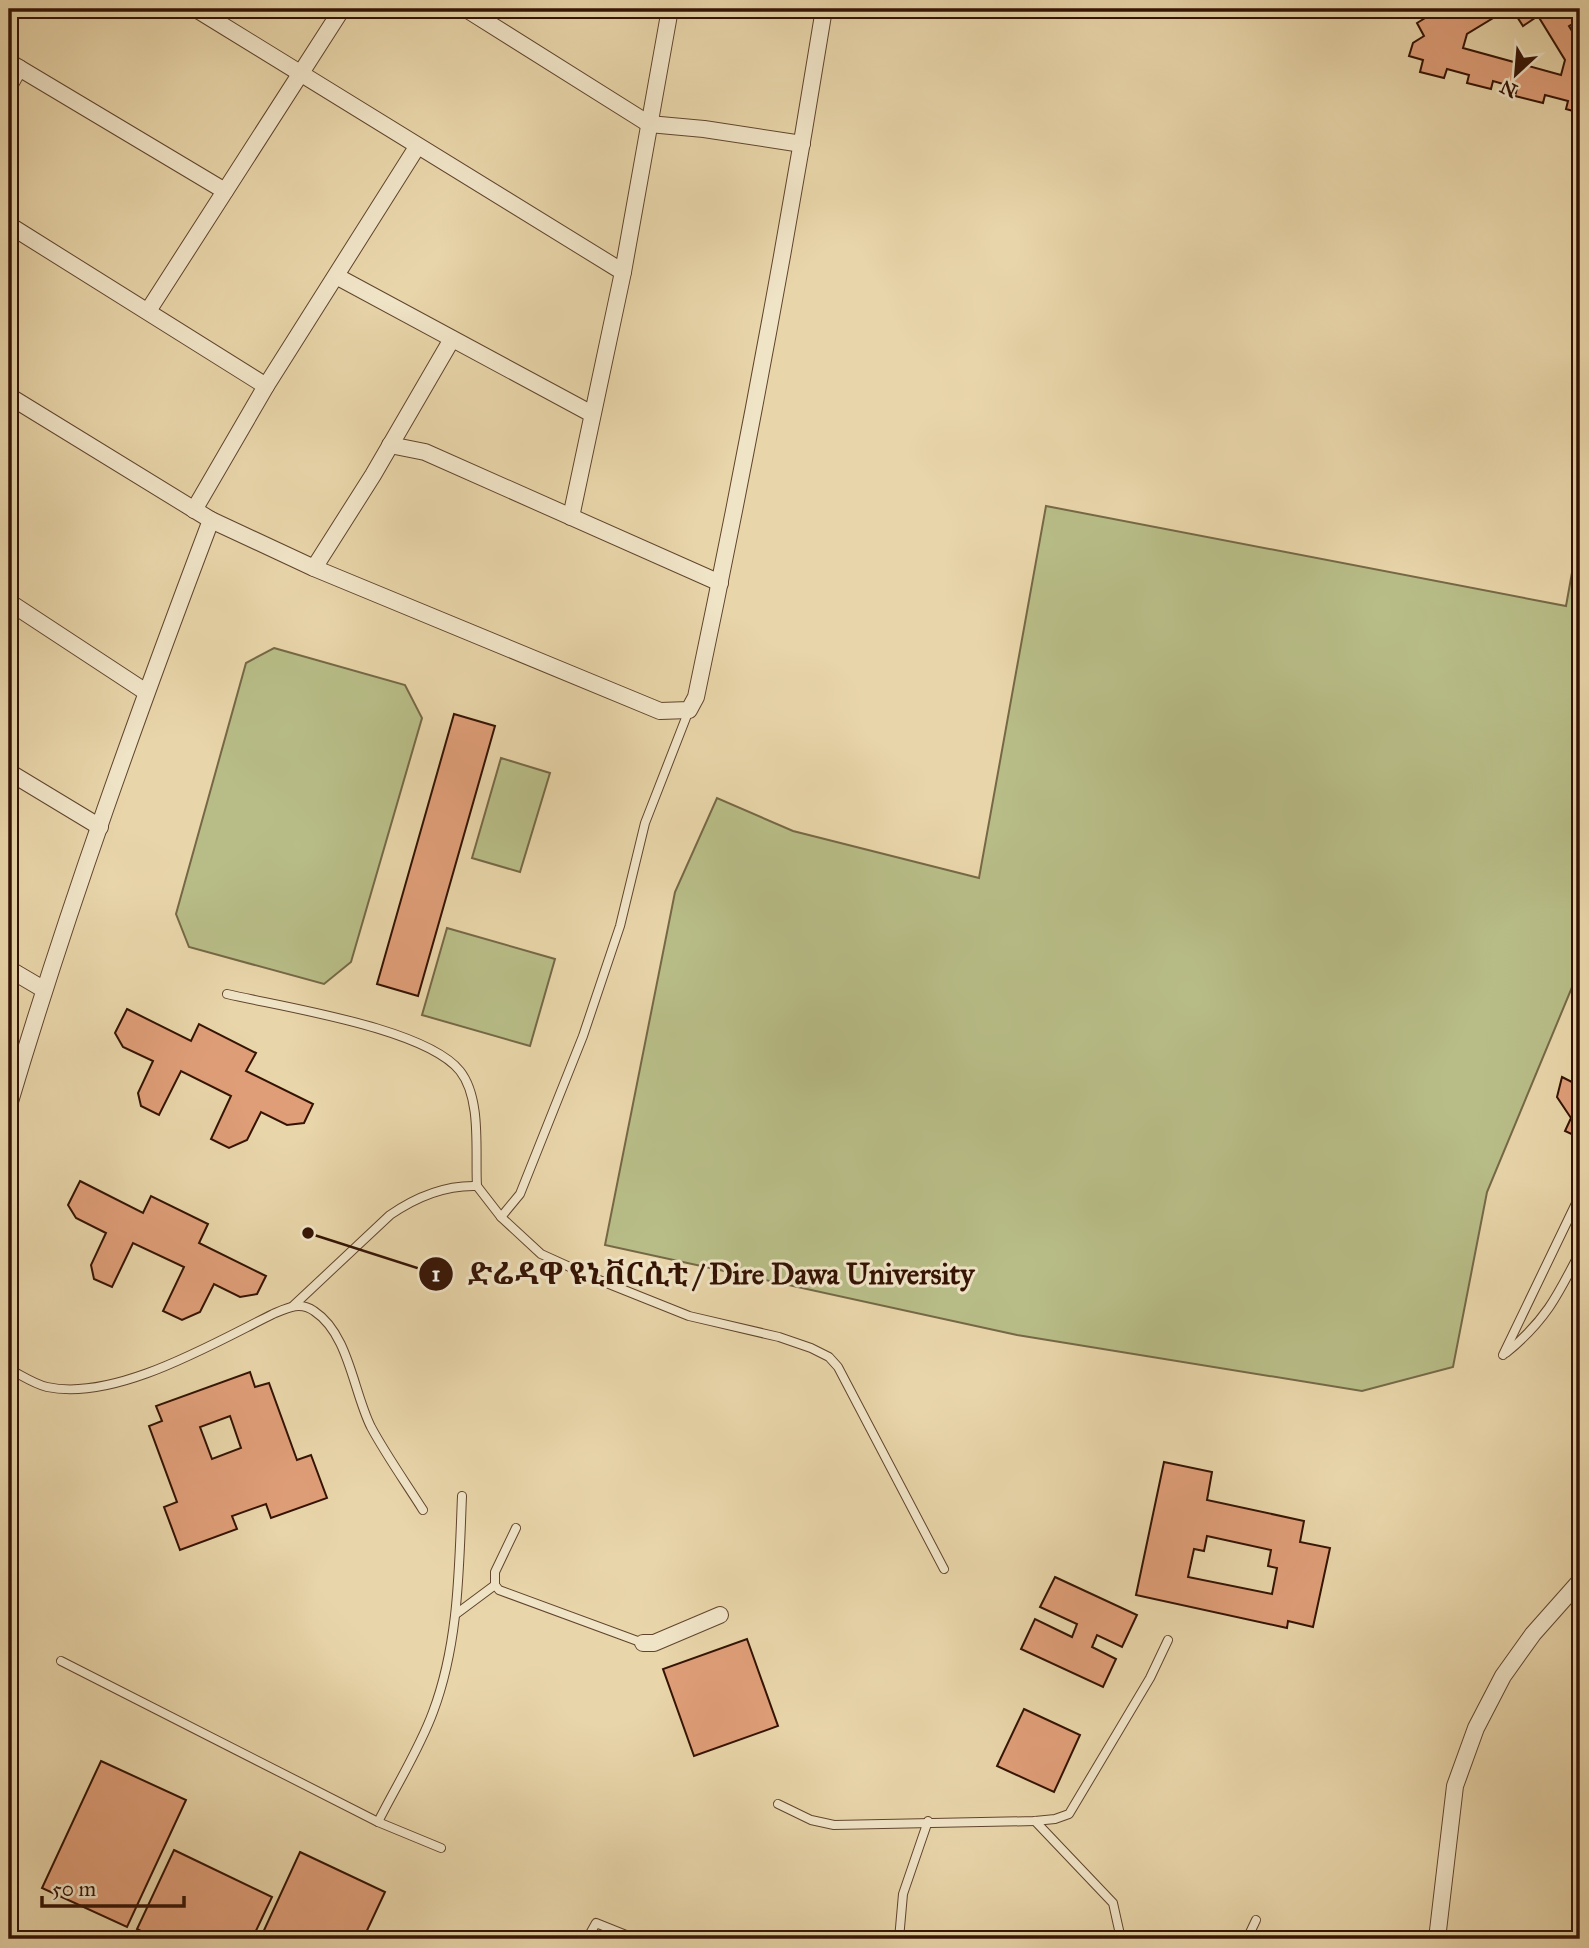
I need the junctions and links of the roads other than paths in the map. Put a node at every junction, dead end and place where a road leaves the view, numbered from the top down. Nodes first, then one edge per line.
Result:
1 (195, 9) edge
2 (342, 9) edge
3 (466, 9) edge
4 (670, 9) edge
5 (824, 9) edge
6 (14, 65) edge
7 (302, 74) junction
8 (9, 86) edge
9 (649, 124) junction
10 (802, 144) junction
11 (417, 147) junction
12 (225, 191) junction
13 (9, 225) edge
14 (623, 272) junction
15 (336, 276) junction
16 (148, 311) junction
17 (452, 339) junction
18 (266, 386) junction
19 (9, 396) edge
20 (592, 414) junction
21 (390, 445) junction
22 (194, 510) junction
23 (571, 517) junction
24 (211, 520) junction
25 (314, 568) junction
26 (720, 583) junction
27 (9, 602) edge
28 (146, 692) junction
29 (689, 710) junction
30 (9, 772) edge
31 (100, 827) junction
32 (9, 970) edge
33 (43, 989) junction
34 (227, 994) dead end
35 (9, 1105) edge
36 (477, 1186) junction
37 (1580, 1195) edge
38 (501, 1217) junction
39 (1580, 1252) edge
40 (293, 1306) junction
41 (9, 1369) edge
42 (462, 1496) dead end
43 (423, 1510) dead end
44 (516, 1528) dead end
45 (944, 1569) dead end
46 (1580, 1581) edge
47 (495, 1585) junction
48 (456, 1614) junction
49 (720, 1615) dead end
50 (1168, 1640) dead end
51 (643, 1643) joint
52 (61, 1661) dead end
53 (778, 1804) dead end
54 (928, 1821) junction
55 (1035, 1821) junction
56 (378, 1822) junction
57 (441, 1848) dead end
58 (1256, 1920) dead end
59 (587, 1939) edge
60 (636, 1939) edge
61 (899, 1939) edge
62 (1121, 1939) edge
63 (1247, 1939) edge
64 (1437, 1939) edge

1 - 7 street
2 - 7 street
3 - 9 street
4 - 9 street
5 - 10 street
6 - 8 street
6 - 12 street
7 - 11 street
7 - 12 street
9 - 10 street
9 - 14 street
10 - 26 street
11 - 14 street
11 - 15 street
12 - 16 street
13 - 16 street
14 - 20 street
15 - 17 street
15 - 18 street
16 - 18 street
17 - 20 street
17 - 21 street
18 - 22 street
19 - 22 street
20 - 23 street
21 - 23 street
21 - 25 street
22 - 24 street
23 - 26 street
24 - 25 street
24 - 28 street
25 - 29 street
26 - 29 street
27 - 28 street
28 - 31 street
29 - 38 lane
30 - 31 street
31 - 33 street
32 - 33 street
33 - 35 street
34 - 36 lane
36 - 38 lane
36 - 40 lane
37 - 39 lane
38 - 45 lane
40 - 41 lane
40 - 43 lane
42 - 48 lane
44 - 47 lane
46 - 64 street
47 - 48 lane
47 - 51 lane
48 - 56 lane
49 - 51 street
50 - 55 lane
52 - 56 lane
53 - 54 lane
54 - 55 lane
54 - 61 lane
55 - 62 lane
56 - 57 lane
58 - 63 lane
59 - 60 lane

